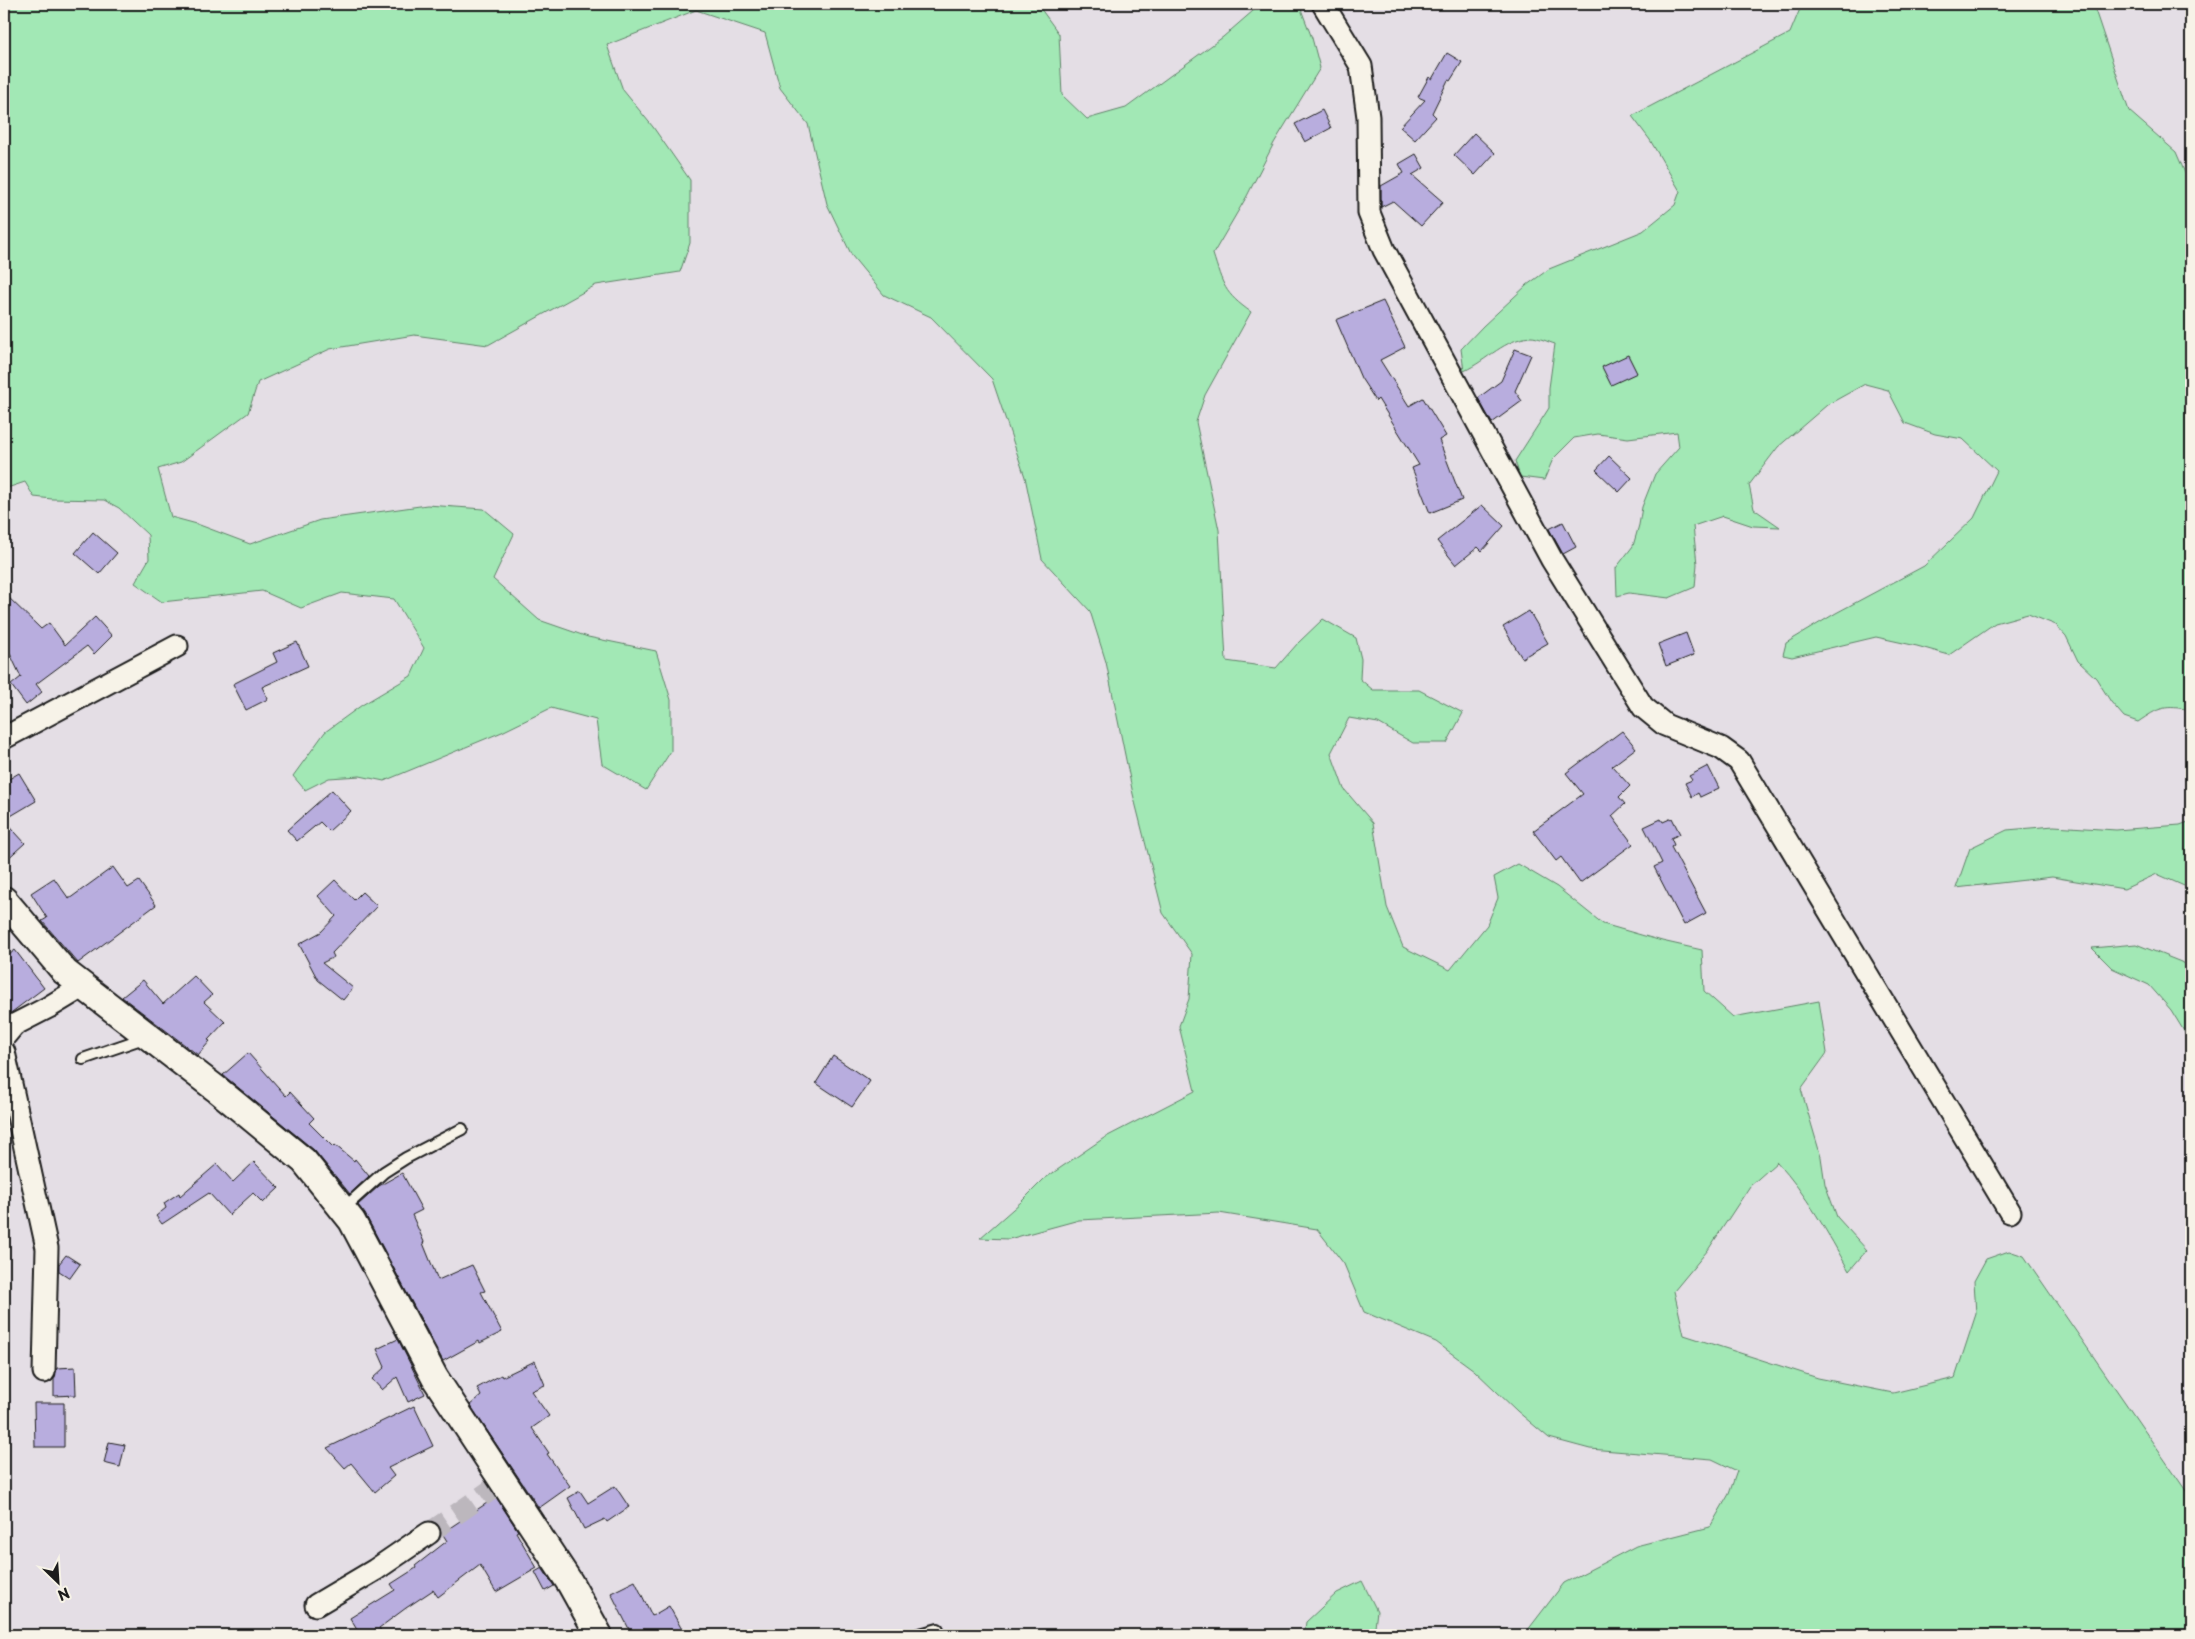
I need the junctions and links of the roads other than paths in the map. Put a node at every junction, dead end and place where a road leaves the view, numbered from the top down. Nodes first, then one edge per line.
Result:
1 (1323, 4) edge
2 (177, 646) dead end
3 (4, 738) edge
4 (4, 900) edge
5 (82, 987) junction
6 (148, 1036) junction
7 (4, 1037) edge
8 (4, 1052) edge
9 (83, 1059) dead end
10 (462, 1129) dead end
11 (343, 1209) junction
12 (2010, 1212) dead end
13 (44, 1372) dead end
14 (429, 1533) tunnel mouth
15 (316, 1604) dead end
16 (938, 1629) dead end
17 (599, 1635) edge
18 (916, 1635) edge

1 - 12 street
2 - 3 street
4 - 5 street
5 - 6 street
5 - 7 street
6 - 9 lane
6 - 11 street
8 - 13 street
10 - 11 lane
11 - 17 street
14 - 15 street
16 - 18 lane

